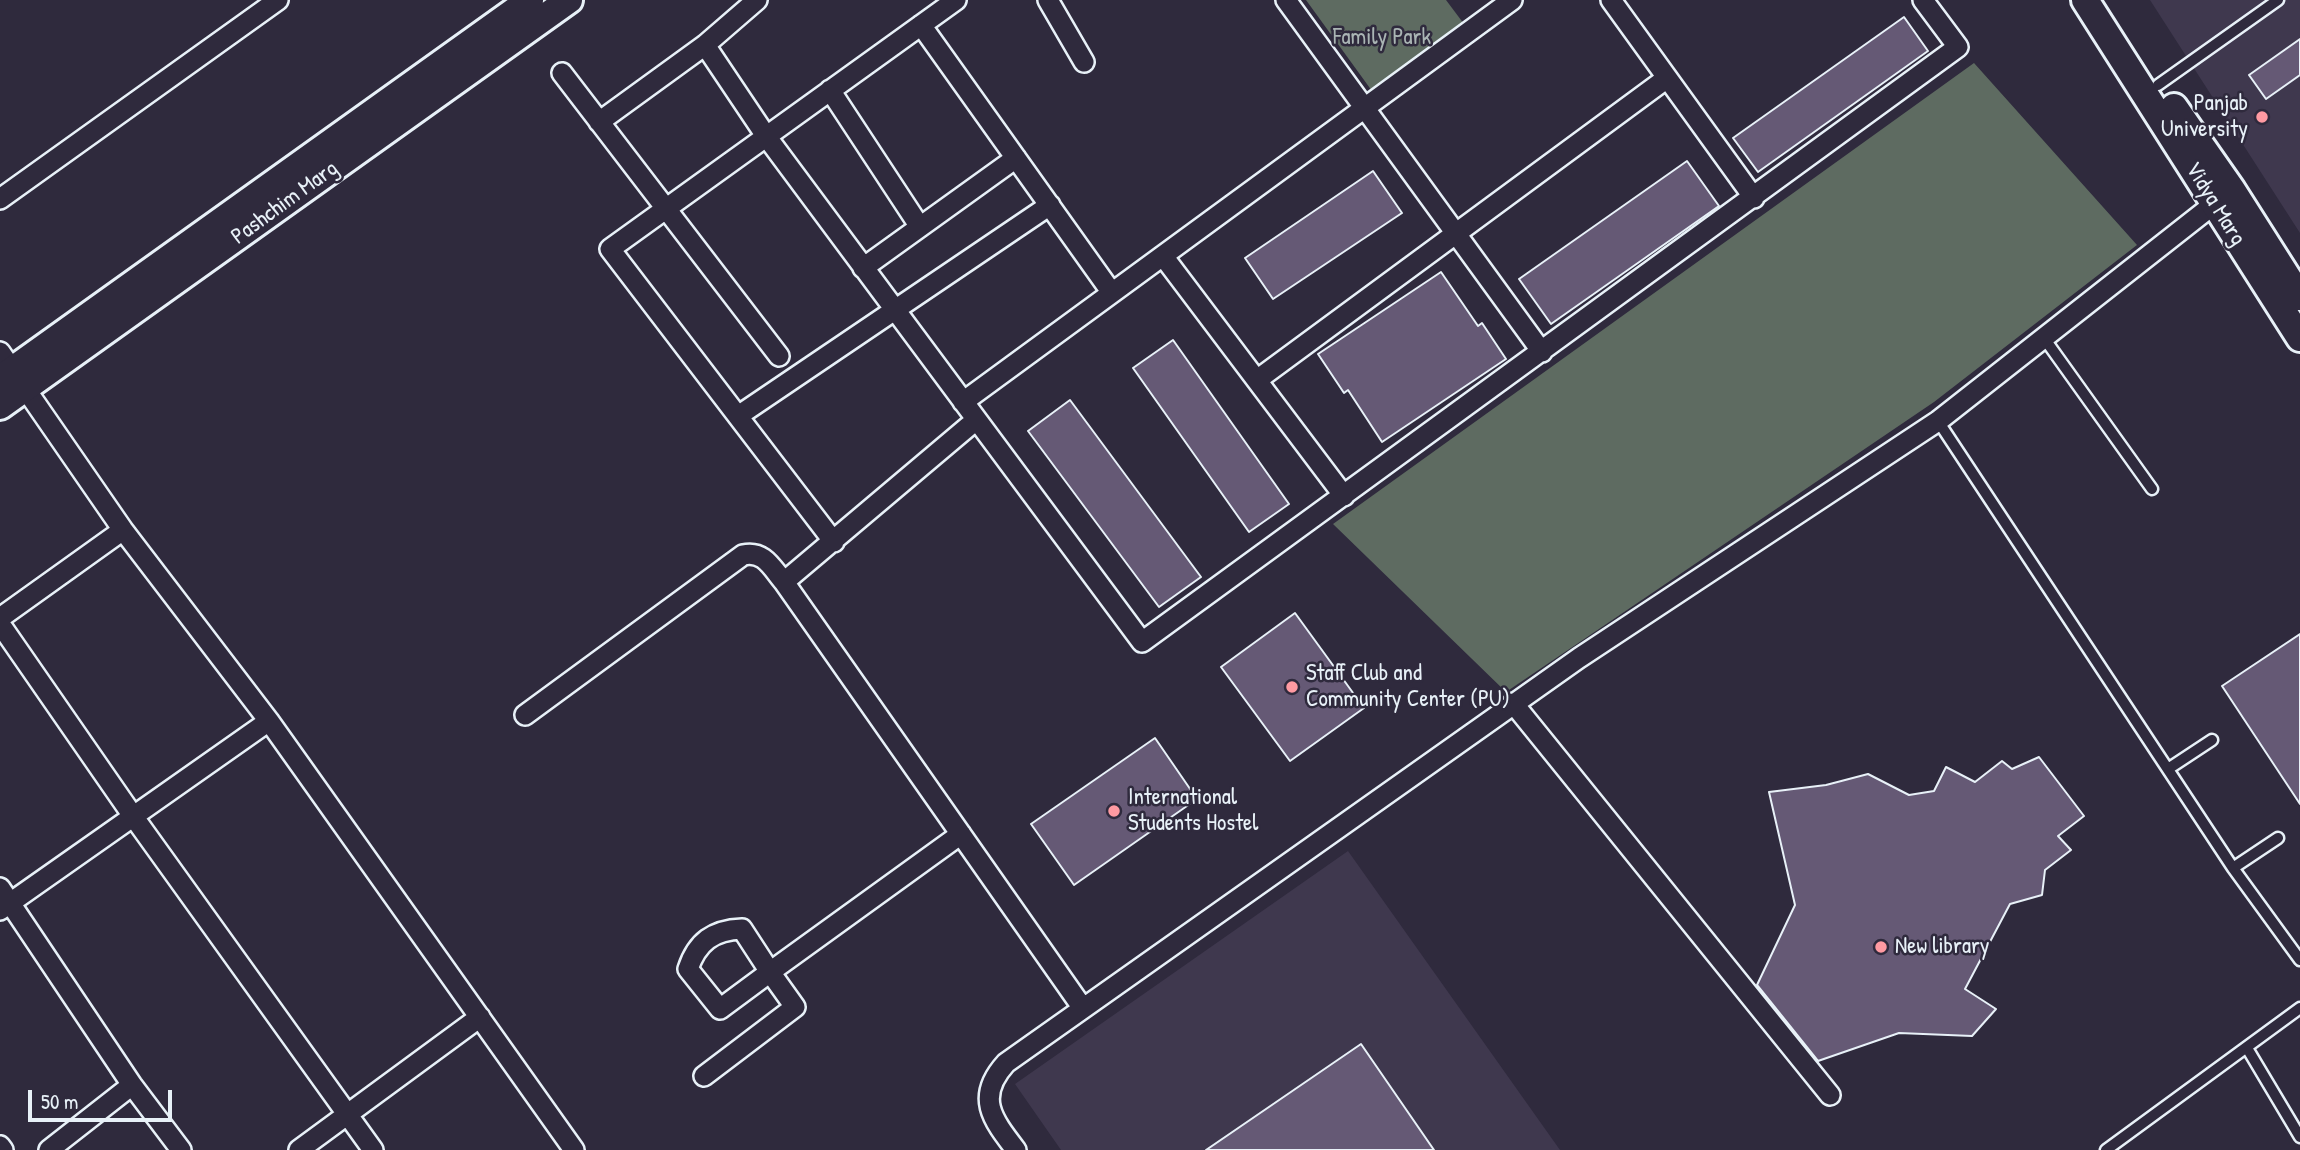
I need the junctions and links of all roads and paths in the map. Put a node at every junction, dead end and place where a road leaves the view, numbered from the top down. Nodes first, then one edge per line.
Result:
1 (278, 0) edge
2 (530, 0) edge
3 (569, 0) edge
4 (757, 0) edge
5 (956, 0) edge
6 (1048, 0) edge
7 (1286, 0) edge
8 (1512, 0) edge
9 (1611, 0) edge
10 (1923, 0) edge
11 (2085, 0) edge
12 (2104, 0) edge
13 (2278, 0) edge
14 (921, 25) junction
15 (705, 46) junction
16 (1084, 62) dead end
17 (562, 72) dead end
18 (1667, 78) junction
19 (2158, 85) junction
20 (830, 90) junction
21 (1364, 108) junction
22 (599, 122) junction
23 (766, 136) junction
24 (1016, 158) junction
25 (2224, 197) junction
26 (1754, 198) junction
27 (0, 199) edge
28 (1049, 205) junction
29 (665, 209) junction
30 (920, 226) junction
31 (1454, 232) junction
32 (1163, 256) junction
33 (863, 268) junction
34 (1112, 293) junction
35 (2300, 297) edge
36 (896, 312) junction
37 (2044, 338) junction
38 (2300, 338) edge
39 (1542, 352) junction
40 (779, 356) dead end
41 (10, 372) edge
42 (1257, 380) junction
43 (963, 402) junction
44 (0, 406) edge
45 (738, 416) junction
46 (976, 420) junction
47 (1938, 421) junction
48 (2152, 489) dead end
49 (1343, 496) junction
50 (123, 530) junction
51 (834, 542) junction
52 (784, 582) junction
53 (0, 618) edge
54 (0, 624) edge
55 (1513, 704) junction
56 (525, 715) dead end
57 (269, 721) junction
58 (2212, 740) dead end
59 (2168, 769) junction
60 (133, 816) junction
61 (961, 834) junction
62 (2278, 838) dead end
63 (2233, 868) junction
64 (4, 900) edge
65 (2300, 960) edge
66 (1083, 1007) junction
67 (2300, 1008) edge
68 (480, 1017) junction
69 (2247, 1048) junction
70 (704, 1076) dead end
71 (132, 1085) junction
72 (1830, 1095) dead end
73 (347, 1113) junction
74 (2300, 1137) edge
75 (49, 1150) edge
76 (181, 1150) edge
77 (299, 1150) edge
78 (373, 1150) edge
79 (574, 1150) edge
80 (1016, 1150) edge
81 (2106, 1150) edge

1 - 27 street
2 - 41 main road
3 - 41 main road, Pashchim Marg
4 - 15 street
5 - 14 street
6 - 16 street
7 - 21 street
8 - 21 street
9 - 18 street
10 - 26 street
11 - 25 main road, Vidya Marg
12 - 19 main road, Vidya Marg
13 - 19 lane
14 - 20 street
14 - 24 street
15 - 22 street
15 - 23 street
17 - 22 street
18 - 26 street
18 - 31 street
19 - 25 main road, Vidya Marg
20 - 23 street
20 - 30 street
21 - 31 street
21 - 32 street
22 - 29 street
23 - 29 street
23 - 33 street
24 - 28 street
24 - 30 street
25 - 35 main road, Vidya Marg
25 - 37 street
25 - 38 main road, Vidya Marg
26 - 39 street
28 - 34 street
28 - 36 street
29 - 40 street
29 - 45 street
30 - 33 street
31 - 39 street
31 - 42 street
32 - 34 street
32 - 42 street
33 - 36 street
34 - 43 street
36 - 43 street
36 - 45 street
37 - 47 street
37 - 48 lane
39 - 49 street
41 - 44 main road, Pashchim Marg
41 - 50 street
42 - 49 street
43 - 46 street
45 - 51 street
46 - 49 street
46 - 51 street
47 - 55 street
47 - 59 lane
50 - 53 street
50 - 57 street
51 - 52 street
52 - 56 street
52 - 61 street
54 - 60 street
55 - 66 street
55 - 72 street
57 - 60 street
57 - 68 street
58 - 59 lane
59 - 63 lane
60 - 64 street
60 - 73 street
61 - 66 street
61 - 70 street
62 - 63 lane
63 - 65 lane
64 - 71 street
66 - 80 street
67 - 69 lane
68 - 73 street
68 - 79 street
69 - 74 lane
69 - 81 lane
71 - 75 street
71 - 76 street
73 - 77 street
73 - 78 street

